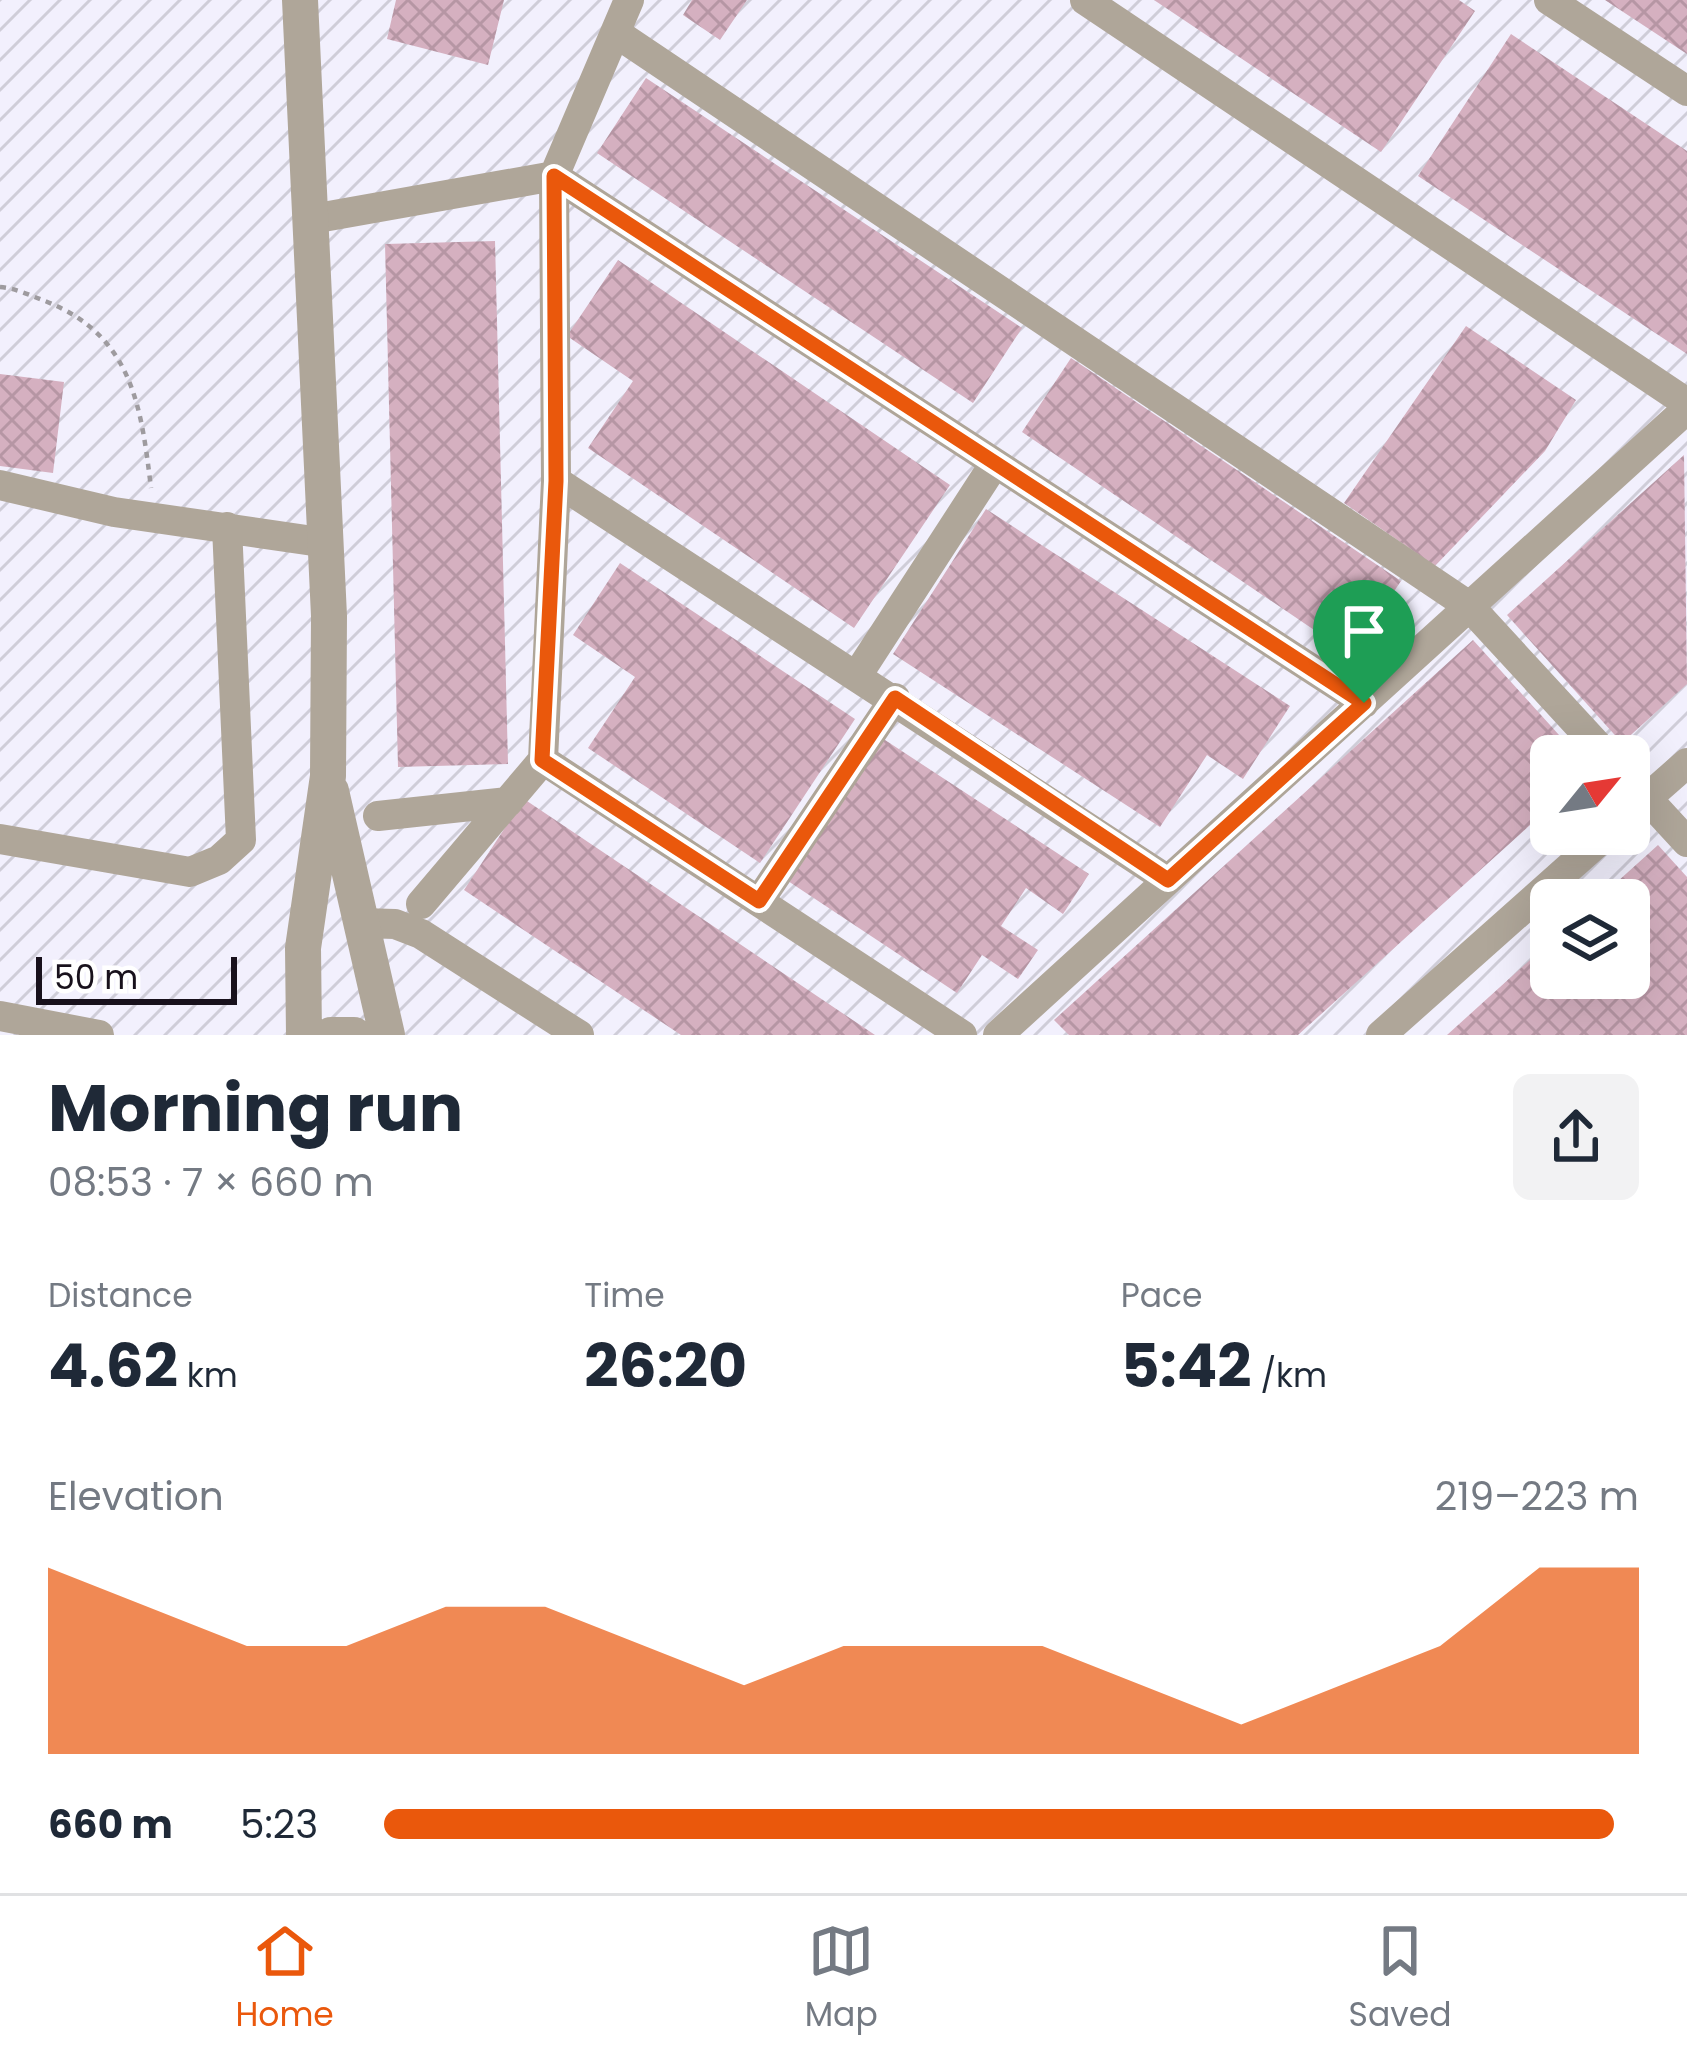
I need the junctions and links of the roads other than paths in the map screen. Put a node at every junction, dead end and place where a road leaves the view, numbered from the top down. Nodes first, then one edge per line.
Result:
1 (299, 0) edge
2 (629, 0) edge
3 (1084, 0) edge
4 (1549, 0) edge
5 (616, 33) junction
6 (1687, 91) edge
7 (554, 176) junction
8 (313, 220) junction
9 (1687, 406) edge
10 (995, 464) junction
11 (556, 481) junction
12 (0, 485) edge
13 (226, 527) junction
14 (327, 543) junction
15 (1469, 607) junction
16 (859, 674) junction
17 (895, 698) junction
18 (1364, 703) junction
19 (1588, 735) edge
20 (542, 760) junction
21 (1687, 763) edge
22 (328, 776) junction
23 (1650, 787) edge
24 (508, 802) junction
25 (1650, 810) edge
26 (378, 816) dead end
27 (0, 839) edge
28 (1687, 842) edge
29 (1583, 855) edge
30 (1168, 880) junction
31 (759, 901) junction
32 (421, 904) dead end
33 (362, 922) junction
34 (0, 1016) edge
35 (99, 1035) edge
36 (304, 1035) edge
37 (331, 1035) edge
38 (354, 1035) edge
39 (387, 1035) edge
40 (579, 1035) edge
41 (962, 1035) edge
42 (998, 1035) edge
43 (1381, 1035) edge

1 - 8 street
2 - 5 street
3 - 9 street
4 - 6 street
5 - 7 street
5 - 15 street
7 - 8 street
7 - 10 street
7 - 11 street
8 - 14 street
9 - 15 street
10 - 16 street
10 - 18 street
11 - 16 street
11 - 20 street
12 - 13 street
13 - 14 street
13 - 27 street
14 - 22 street
15 - 18 street
15 - 19 street
16 - 17 street
17 - 30 street
17 - 31 street
18 - 30 street
20 - 24 street
20 - 31 street
21 - 23 street
22 - 33 street
22 - 36 street
24 - 26 street
24 - 32 street
25 - 28 street
29 - 43 street
30 - 42 street
31 - 41 street
33 - 39 street
33 - 40 street
34 - 35 street
37 - 38 street

